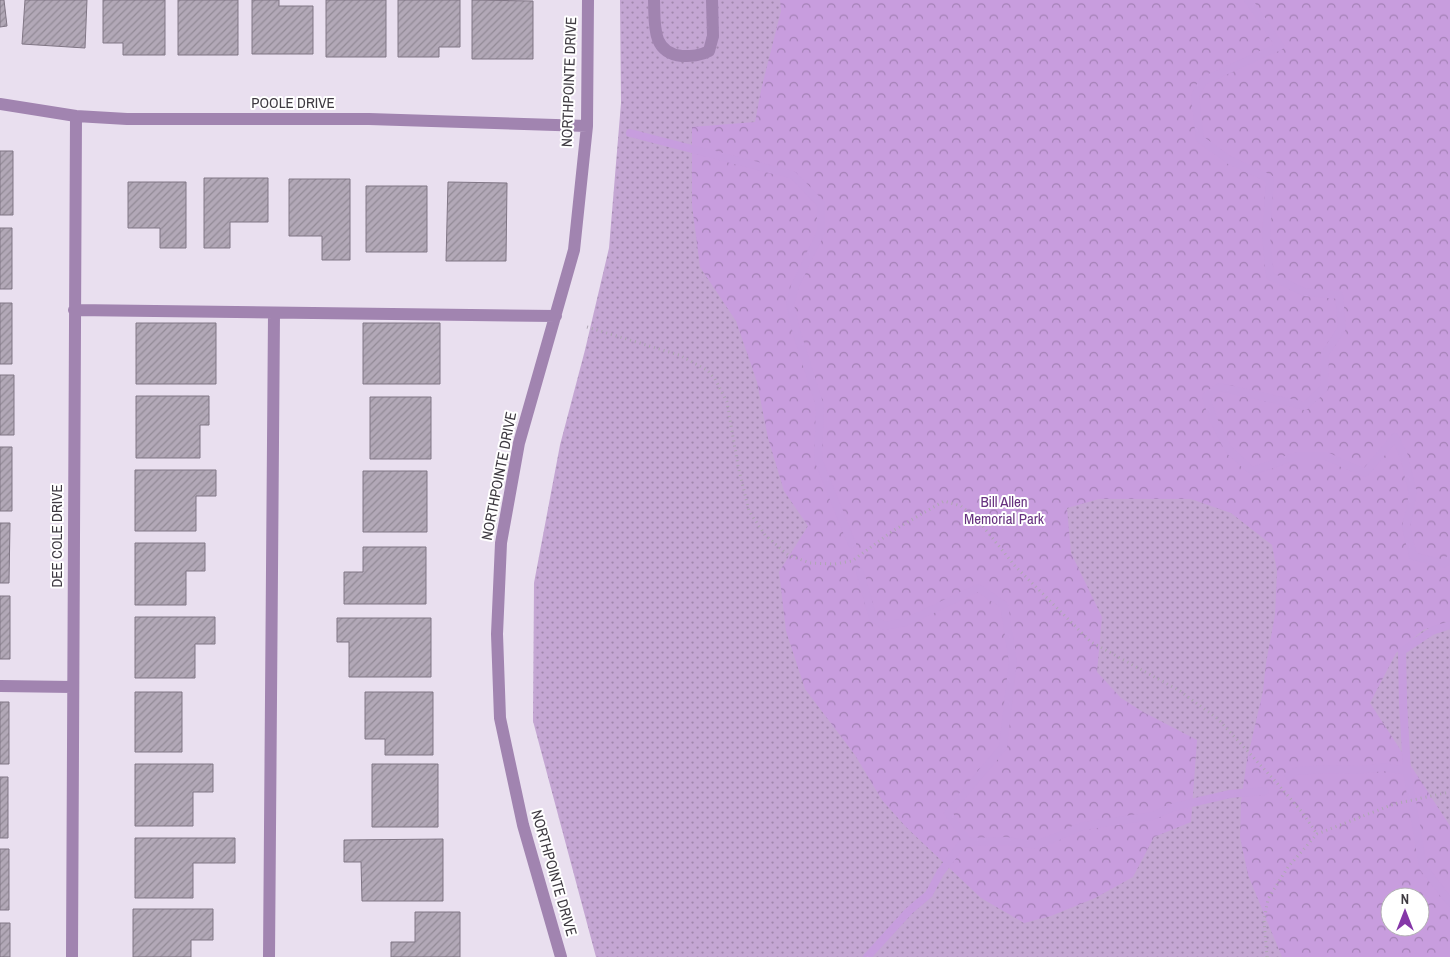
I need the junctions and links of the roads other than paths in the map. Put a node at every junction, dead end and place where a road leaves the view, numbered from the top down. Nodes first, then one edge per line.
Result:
1 (588, 0) edge
2 (654, 0) edge
3 (712, 0) edge
4 (0, 104) edge
5 (76, 116) junction
6 (587, 126) junction
7 (74, 310) junction
8 (274, 313) junction
9 (556, 316) junction
10 (0, 686) edge
11 (73, 687) junction
12 (72, 957) edge
13 (269, 957) edge
14 (561, 957) edge

1 - 6 street, NORTHPOINTE DRIVE
2 - 3 street
4 - 5 street, POOLE DRIVE
5 - 6 street, POOLE DRIVE
5 - 7 street, DEE COLE DRIVE
6 - 9 street, NORTHPOINTE DRIVE
7 - 8 street
7 - 11 street, DEE COLE DRIVE
8 - 9 street
8 - 13 street
9 - 14 street, NORTHPOINTE DRIVE
10 - 11 street
11 - 12 street, DEE COLE DRIVE

